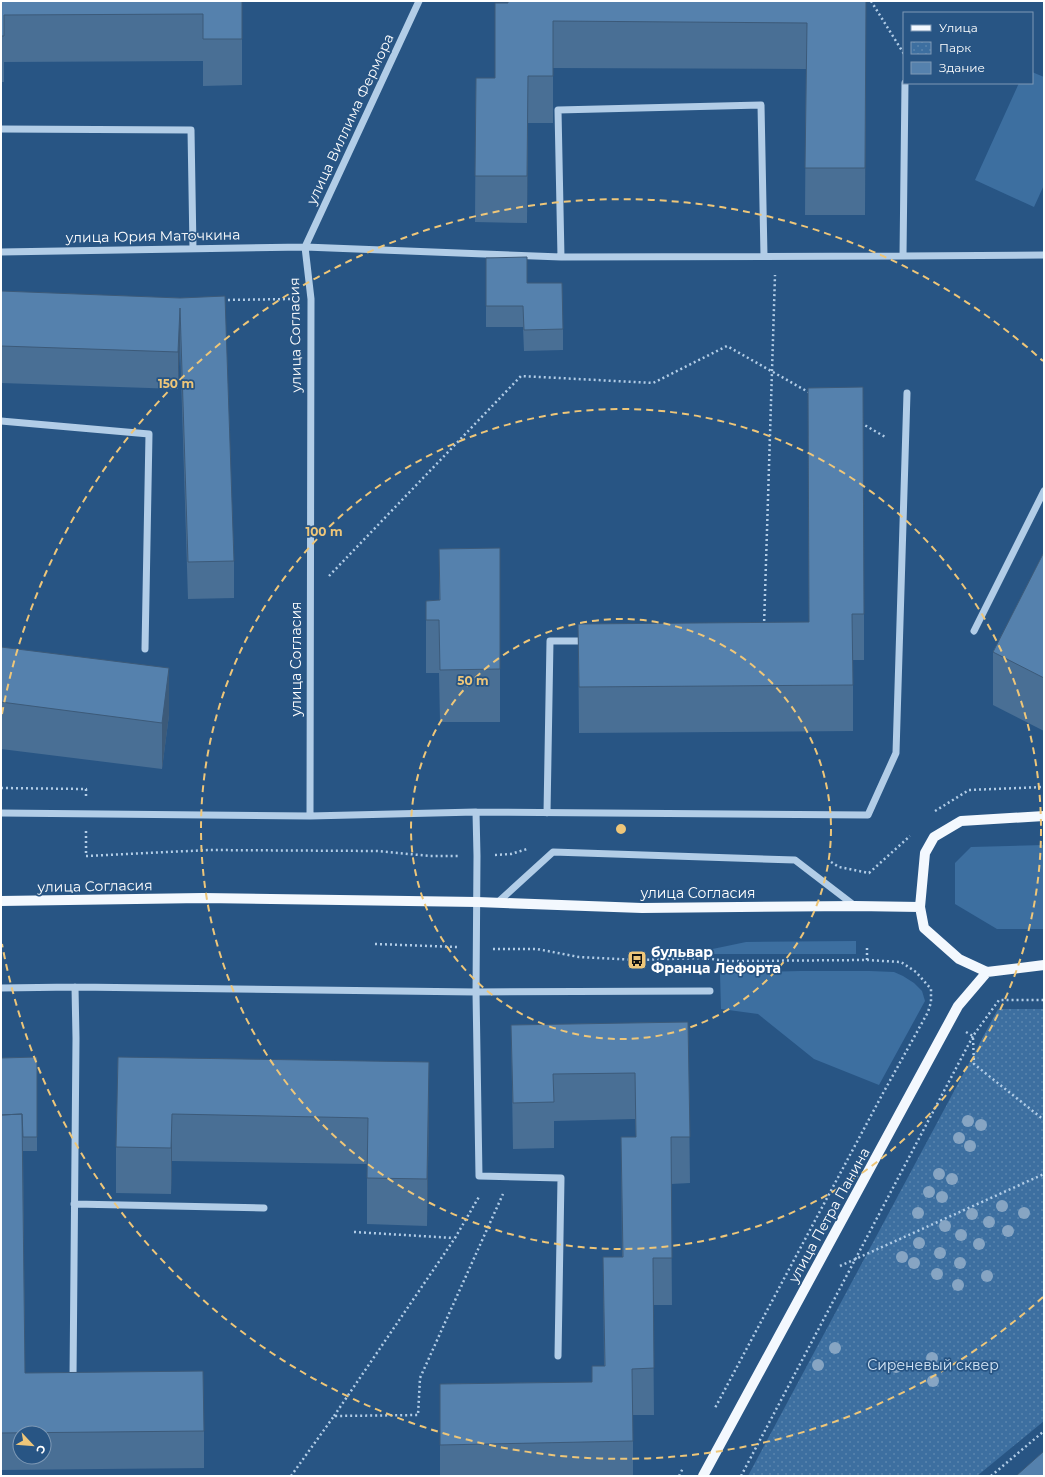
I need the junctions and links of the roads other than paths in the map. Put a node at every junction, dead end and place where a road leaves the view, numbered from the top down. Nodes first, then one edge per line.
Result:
1 (419, 1) edge
2 (906, 84) edge
3 (1, 129) edge
4 (305, 247) junction
5 (194, 249) junction
6 (1, 252) edge
7 (1044, 255) edge
8 (764, 256) junction
9 (903, 256) junction
10 (561, 257) junction
11 (907, 393) dead end
12 (1, 421) edge
13 (1044, 492) edge
14 (974, 631) dead end
15 (597, 641) edge
16 (145, 649) dead end
17 (476, 812) junction
18 (547, 812) junction
19 (1, 813) edge
20 (310, 816) junction
21 (1044, 816) edge
22 (1, 902) edge
23 (477, 902) junction
24 (497, 903) junction
25 (855, 906) junction
26 (920, 908) junction
27 (1044, 965) edge
28 (987, 972) junction
29 (75, 987) junction
30 (1, 988) edge
31 (710, 991) dead end
32 (476, 992) junction
33 (74, 1204) junction
34 (264, 1208) dead end
35 (558, 1356) dead end
36 (81, 1379) edge
37 (703, 1476) edge

1 - 4 street, улица Виллима Фермора
2 - 9 street
3 - 5 street
4 - 5 street, улица Юрия Маточкина
4 - 10 street, улица Юрия Маточкина
4 - 20 street, улица Согласия
5 - 6 street, улица Юрия Маточкина
7 - 9 street, улица Юрия Маточкина
8 - 9 street, улица Юрия Маточкина
8 - 10 street, улица Юрия Маточкина
8 - 10 street
11 - 18 street
12 - 16 street
13 - 14 street
15 - 18 street
17 - 18 street
17 - 20 street
17 - 23 street
19 - 20 street
21 - 26 main road
22 - 23 main road, улица Согласия
23 - 24 main road, улица Согласия
23 - 32 street
24 - 25 main road, улица Согласия
24 - 25 street
25 - 26 main road, улица Согласия
26 - 28 main road
27 - 28 main road
28 - 37 main road, улица Петра Панина
29 - 30 street
29 - 32 street
29 - 33 street
31 - 32 street
32 - 35 street
33 - 34 street
33 - 36 street

